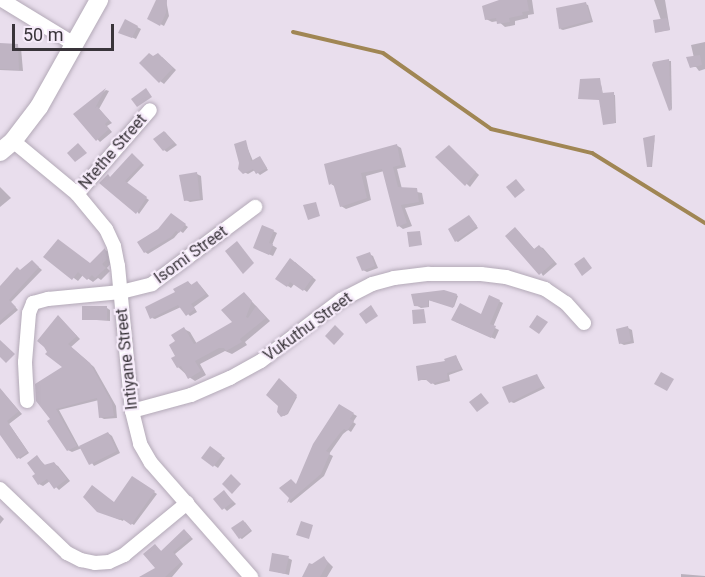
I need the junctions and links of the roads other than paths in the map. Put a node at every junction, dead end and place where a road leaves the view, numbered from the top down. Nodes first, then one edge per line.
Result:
1 (2, 0) edge
2 (99, 0) edge
3 (74, 44) junction
4 (150, 110) dead end
5 (7, 147) edge
6 (77, 194) junction
7 (255, 207) dead end
8 (121, 292) junction
9 (584, 323) dead end
10 (27, 401) dead end
11 (132, 411) junction
12 (0, 489) edge
13 (187, 503) junction
14 (251, 577) edge

1 - 3 street
2 - 3 street
3 - 5 street
4 - 6 street, Ntethe Street
5 - 6 street, Intiyane Street
6 - 8 street, Intiyane Street
7 - 8 street, Isomi Street
8 - 10 street, Isomi Street
8 - 11 street, Intiyane Street
9 - 11 street, Vukuthu Street
11 - 13 street, Intiyane Street
12 - 13 street
13 - 14 street, Intiyane Street

